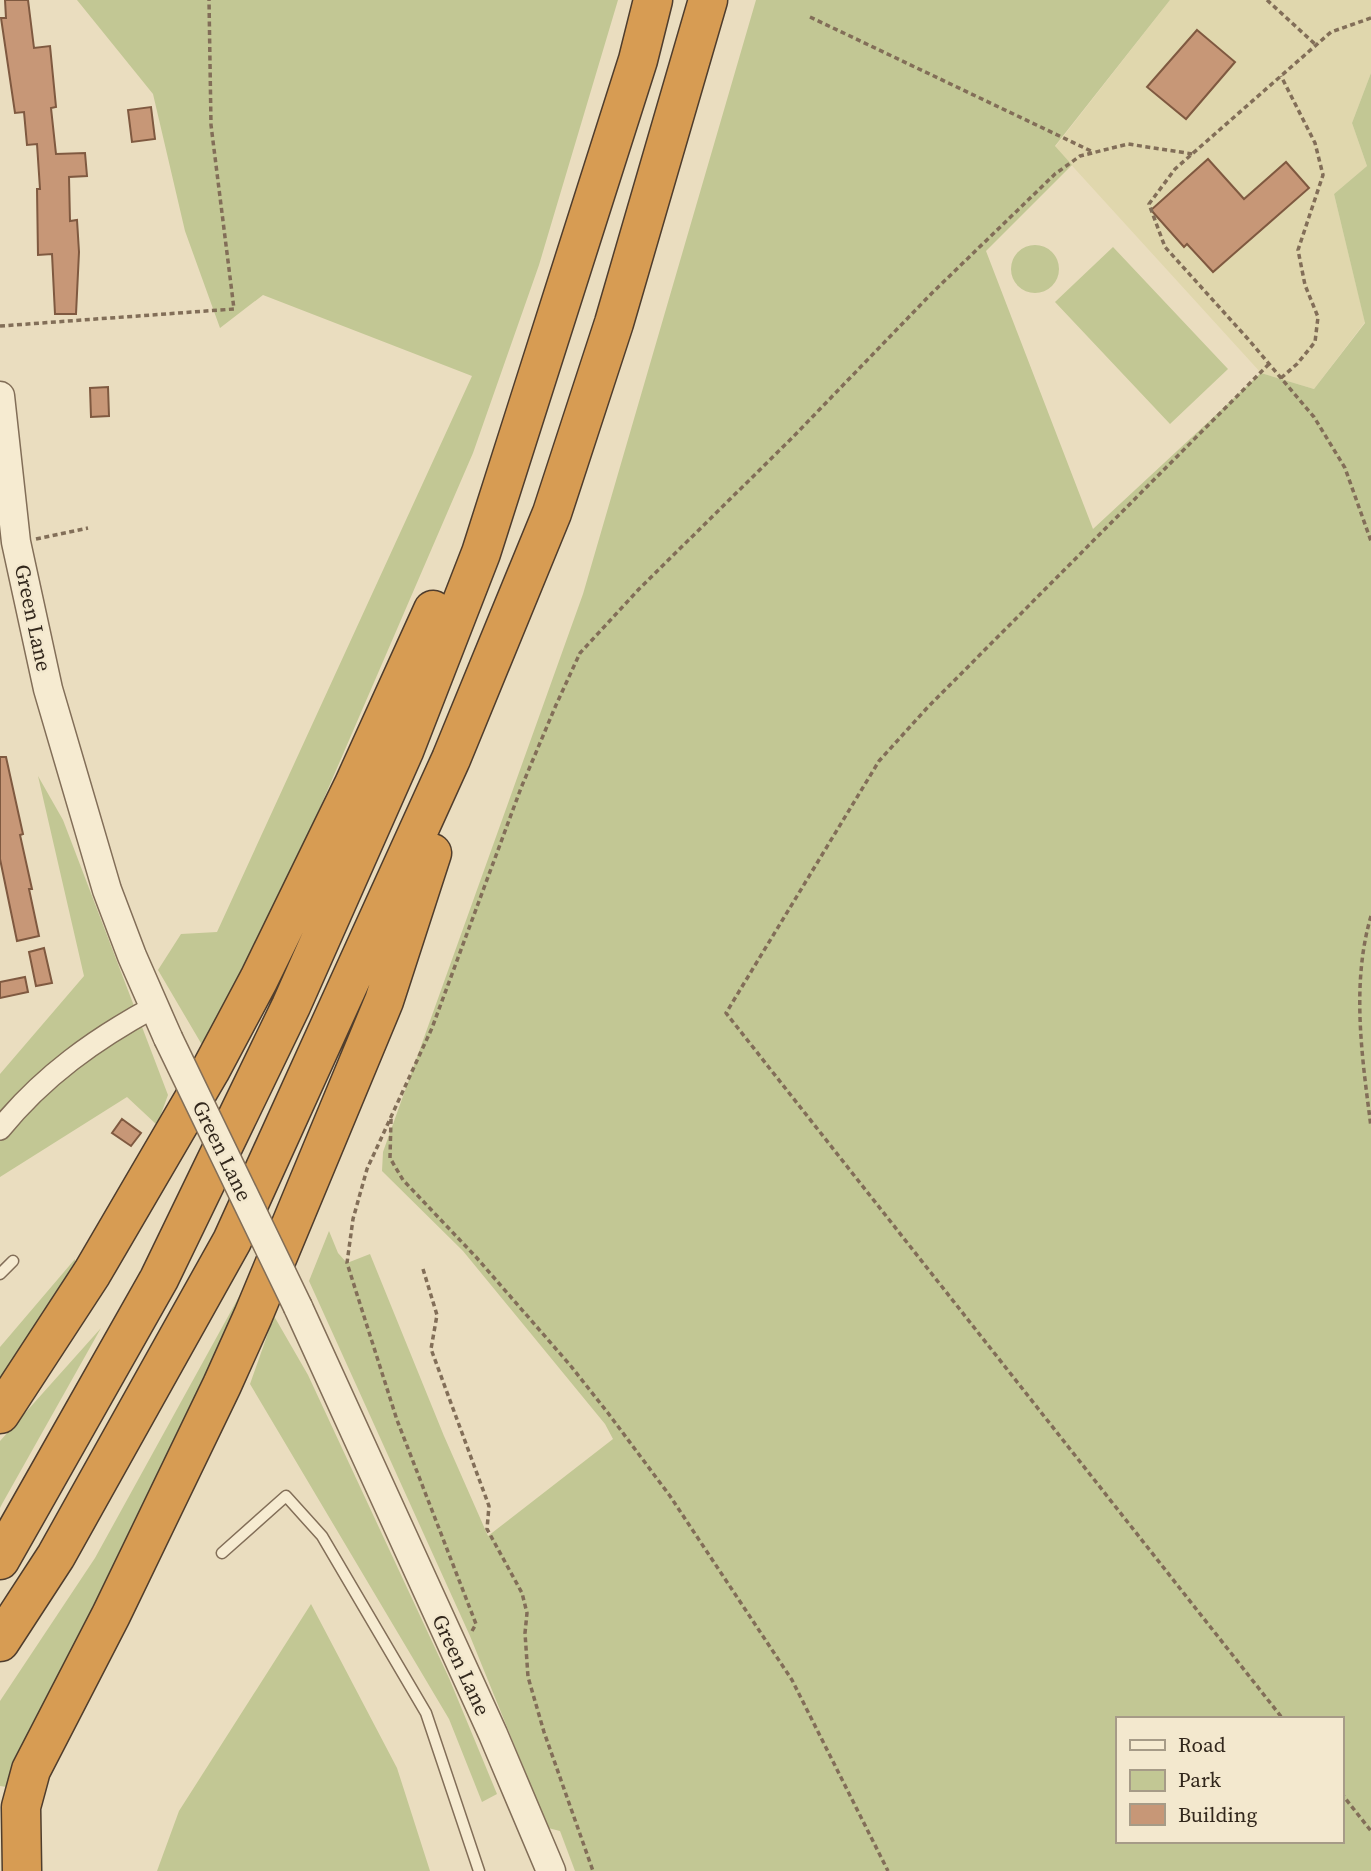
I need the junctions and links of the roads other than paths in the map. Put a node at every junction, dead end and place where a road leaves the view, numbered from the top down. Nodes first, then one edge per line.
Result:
1 (653, 0) edge
2 (708, 0) edge
3 (0, 396) edge
4 (505, 480) junction
5 (10, 534) edge
6 (452, 759) junction
7 (154, 1007) junction
8 (0, 1129) edge
9 (13, 1261) dead end
10 (0, 1274) edge
11 (0, 1414) edge
12 (222, 1553) dead end
13 (0, 1560) edge
14 (0, 1643) edge
15 (57, 1724) junction
16 (547, 1869) edge
17 (22, 1871) edge
18 (41, 1871) edge
19 (479, 1871) edge

1 - 4 highway
2 - 6 highway
3 - 5 street, Green Lane
4 - 11 highway
4 - 13 highway
5 - 7 street, Green Lane
6 - 14 highway
6 - 15 highway
7 - 8 street
7 - 16 street, Green Lane, bridge
9 - 10 lane
12 - 19 lane
15 - 17 highway
15 - 18 highway

